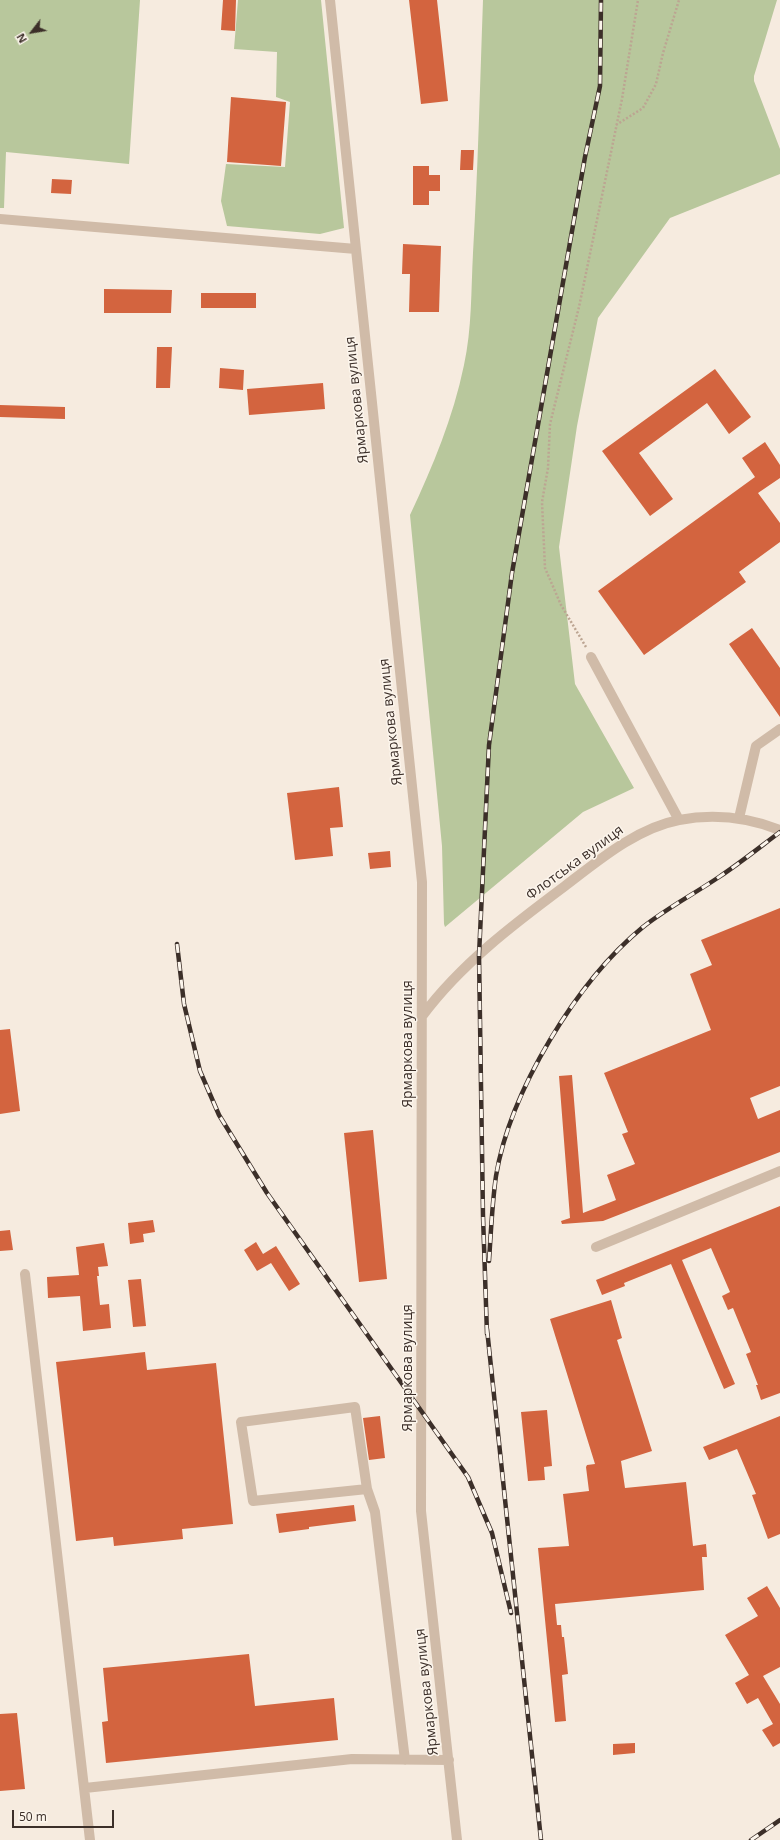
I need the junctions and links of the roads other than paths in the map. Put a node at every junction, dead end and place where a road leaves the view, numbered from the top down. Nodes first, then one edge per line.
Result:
1 (330, 0) edge
2 (0, 218) edge
3 (356, 249) junction
4 (591, 657) road end
5 (780, 728) edge
6 (739, 818) junction
7 (679, 820) junction
8 (780, 830) edge
9 (423, 1015) junction
10 (780, 1171) edge
11 (596, 1247) dead end
12 (25, 1274) dead end
13 (367, 1489) junction
14 (405, 1760) junction
15 (449, 1760) junction
16 (85, 1788) junction
17 (90, 1840) edge
18 (457, 1840) edge

1 - 3 street, Ярмаркова вулиця
2 - 3 street
3 - 9 street, Ярмаркова вулиця
4 - 7 street
5 - 6 street
6 - 7 street, Флотська вулиця
6 - 8 street, Флотська вулиця
7 - 9 street, Флотська вулиця
9 - 15 street, Ярмаркова вулиця
10 - 11 street
12 - 16 street
13 - 13 street
13 - 14 street
14 - 15 street
14 - 16 street
15 - 18 street, Ярмаркова вулиця
16 - 17 street

